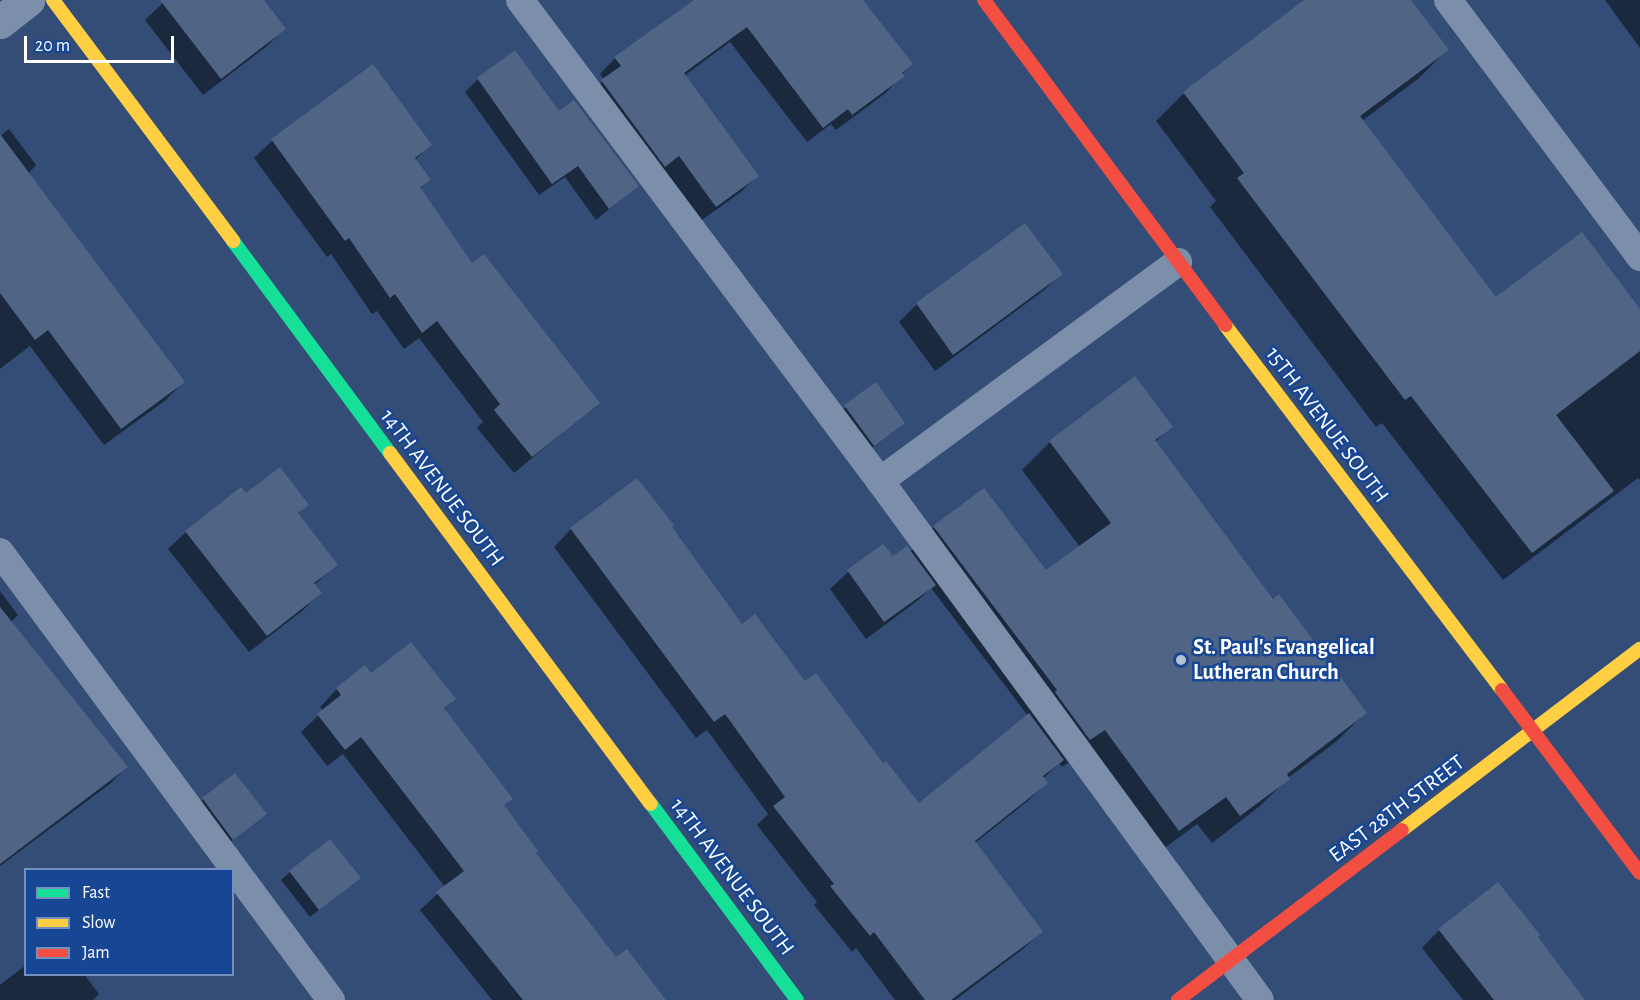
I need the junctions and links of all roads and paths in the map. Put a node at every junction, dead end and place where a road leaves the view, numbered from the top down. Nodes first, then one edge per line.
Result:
1 (28, 0) edge
2 (53, 0) edge
3 (520, 0) edge
4 (984, 0) edge
5 (1448, 0) edge
6 (0, 22) edge
7 (1640, 257) edge
8 (1178, 262) junction
9 (880, 481) junction
10 (0, 552) edge
11 (1640, 649) edge
12 (1534, 732) junction
13 (233, 868) edge
14 (234, 869) edge
15 (1640, 873) edge
16 (1231, 960) junction
17 (331, 1000) edge
18 (797, 1000) edge
19 (1178, 1000) edge
20 (1260, 1000) edge

1 - 6 street
2 - 18 street, 14TH AVENUE SOUTH
3 - 9 lane
4 - 8 street, 15TH AVENUE SOUTH
5 - 7 lane
8 - 9 lane
8 - 12 street, 15TH AVENUE SOUTH
9 - 16 lane
10 - 13 lane
11 - 12 street, EAST 28TH STREET
12 - 15 street, 15TH AVENUE SOUTH
12 - 16 street, EAST 28TH STREET
14 - 17 lane
16 - 19 street, EAST 28TH STREET
16 - 20 lane

